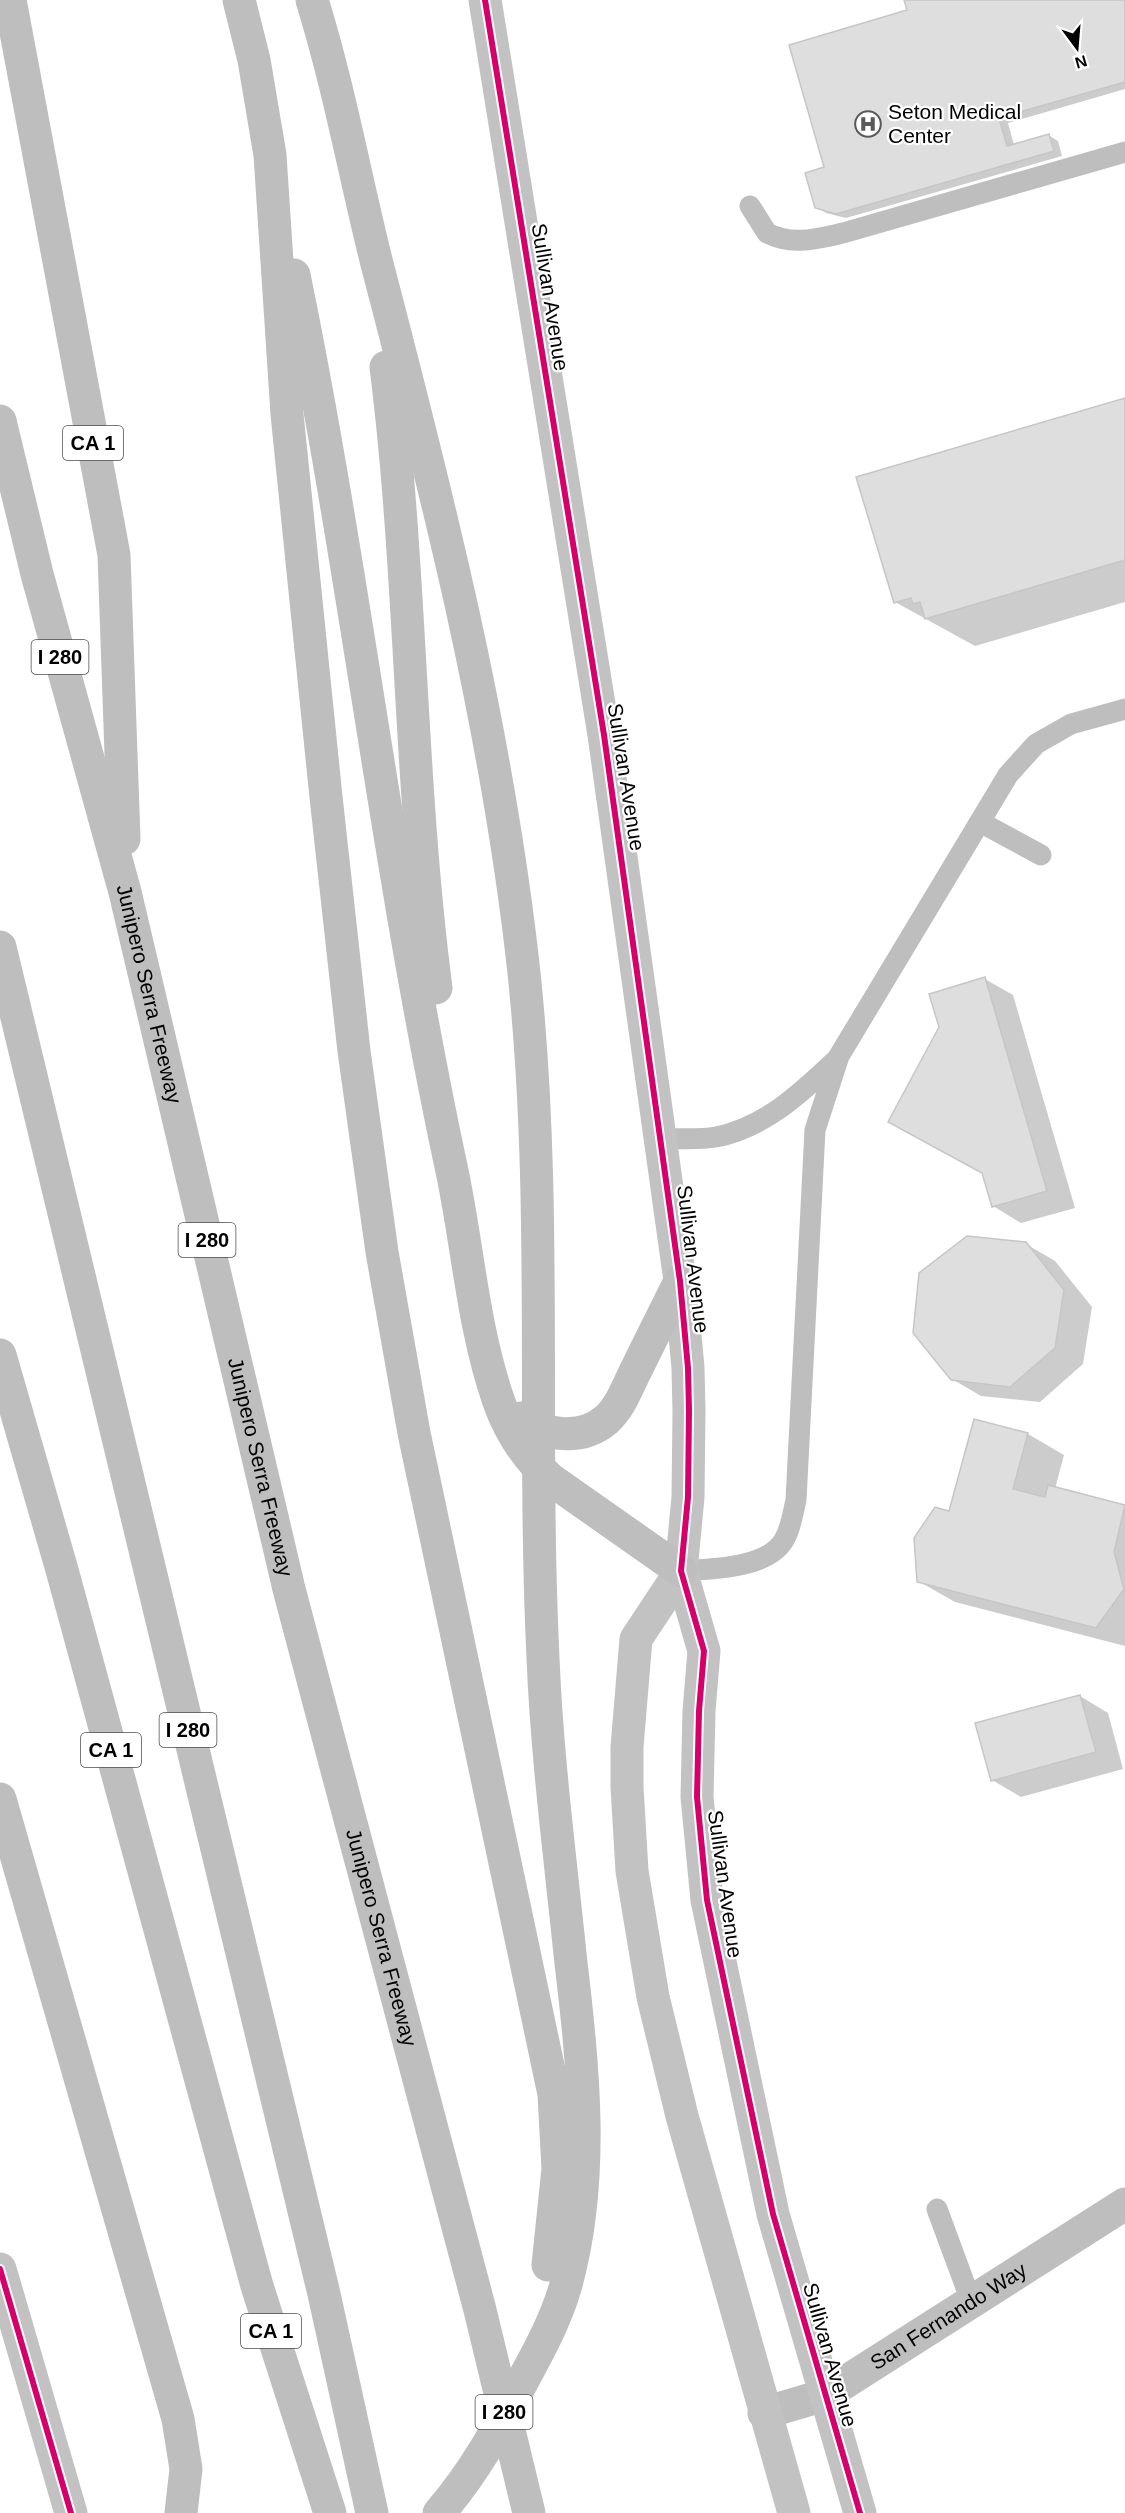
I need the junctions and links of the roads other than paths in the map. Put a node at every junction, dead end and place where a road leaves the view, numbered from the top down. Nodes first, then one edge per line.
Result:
1 (10, 0) edge
2 (239, 0) edge
3 (312, 0) edge
4 (485, 0) edge
5 (1125, 153) edge
6 (270, 155) junction
7 (360, 196) junction
8 (750, 206) dead end
9 (0, 421) edge
10 (1125, 709) edge
11 (980, 822) junction
12 (1041, 855) dead end
13 (125, 892) junction
14 (0, 947) edge
15 (839, 1056) junction
16 (660, 1139) junction
17 (462, 1217) junction
18 (680, 1281) junction
19 (0, 1355) edge
20 (489, 1370) junction
21 (681, 1571) junction
22 (0, 1799) edge
23 (1125, 2204) edge
24 (937, 2209) dead end
25 (0, 2269) edge
26 (971, 2301) junction
27 (522, 2381) junction
28 (825, 2395) junction
29 (764, 2413) junction
30 (71, 2513) edge
31 (181, 2513) edge
32 (330, 2513) edge
33 (372, 2513) edge
34 (439, 2513) edge
35 (529, 2513) edge
36 (794, 2513) edge
37 (860, 2513) edge

1 - 13 main road, CA 1
2 - 6 main road
3 - 7 main road
4 - 16 street, Sullivan Avenue
5 - 8 lane
6 - 17 main road
6 - 27 main road
7 - 17 main road
7 - 27 main road
9 - 13 main road, Junipero Serra Freeway / I 280
10 - 11 lane
11 - 12 lane
11 - 15 lane
13 - 35 main road, Junipero Serra Freeway / I 280
14 - 33 main road, I 280
15 - 16 lane
15 - 21 lane
16 - 18 street, Sullivan Avenue
17 - 20 main road
18 - 20 main road
18 - 21 street, Sullivan Avenue
19 - 32 main road, CA 1
20 - 21 main road
21 - 28 street, Sullivan Avenue
21 - 29 street, Sullivan Avenue
22 - 31 main road
23 - 26 main road, San Fernando Way
24 - 26 lane
25 - 30 street
26 - 28 main road, San Fernando Way
27 - 34 main road
28 - 29 main road, San Fernando Way
28 - 37 street, Sullivan Avenue
29 - 36 street, Sullivan Avenue

